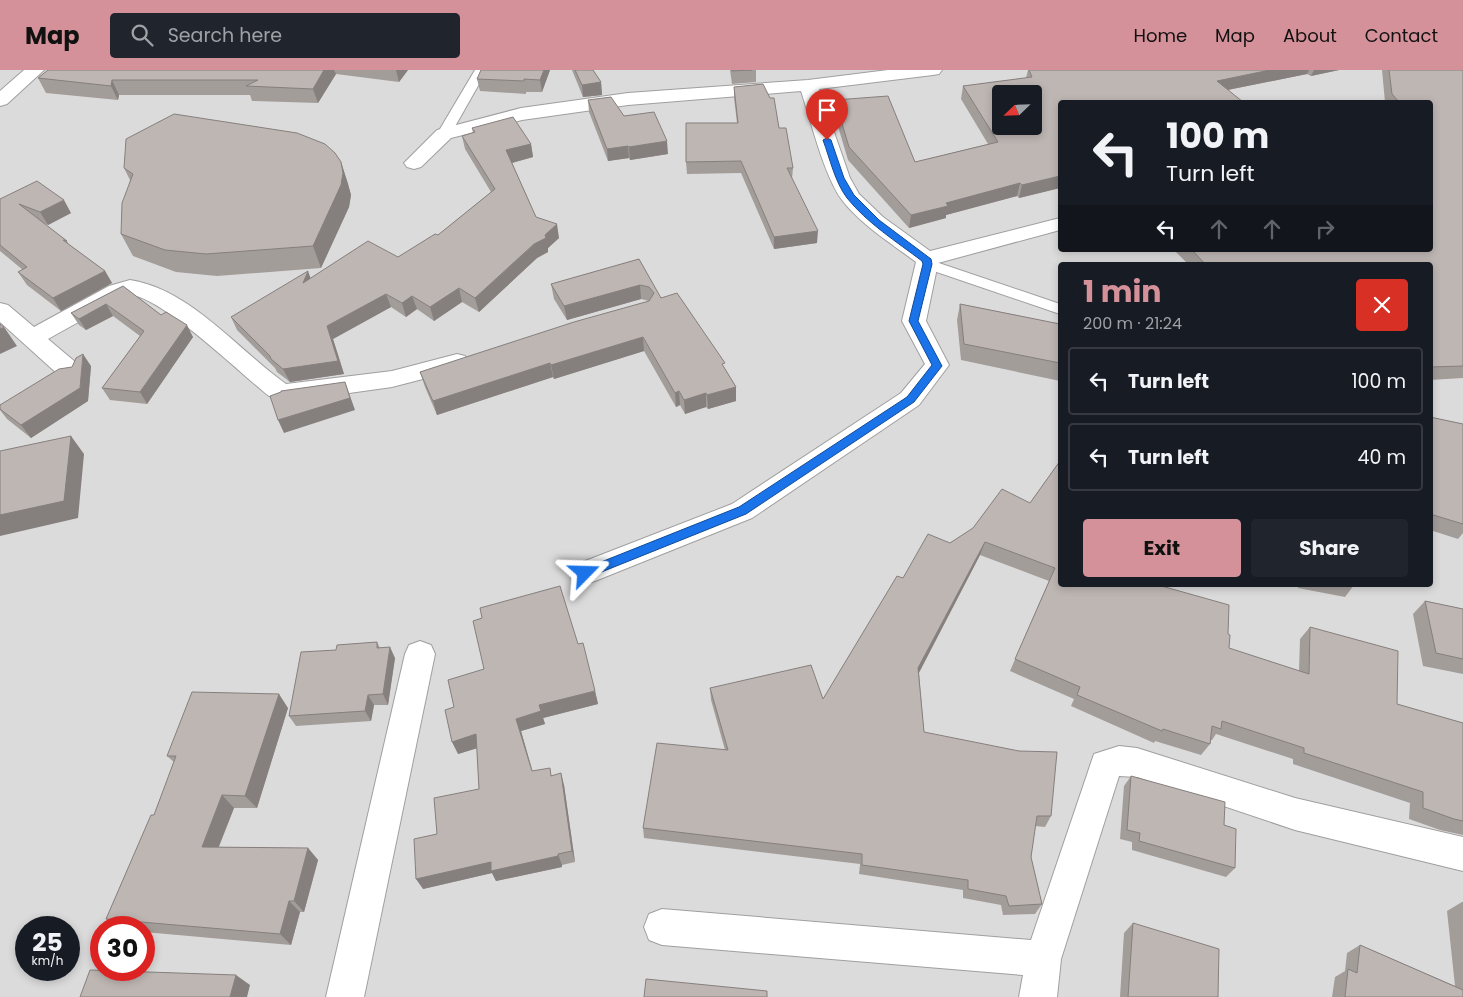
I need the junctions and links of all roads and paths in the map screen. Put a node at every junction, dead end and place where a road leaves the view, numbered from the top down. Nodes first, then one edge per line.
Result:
1 (35, 70) edge
2 (481, 70) edge
3 (933, 70) edge
4 (808, 85) junction
5 (0, 100) edge
6 (444, 134) junction
7 (414, 163) dead end
8 (1058, 225) edge
9 (927, 261) junction
10 (1058, 308) edge
11 (0, 310) edge
12 (32, 338) junction
13 (482, 355) edge
14 (71, 372) edge
15 (585, 573) dead end
16 (420, 654) dead end
17 (1463, 854) edge
18 (662, 927) dead end
19 (1044, 959) junction
20 (345, 997) edge
21 (1038, 997) edge

1 - 5 street
2 - 6 lane
3 - 4 street
4 - 6 street
4 - 9 street
6 - 7 street
8 - 9 street
9 - 10 lane
9 - 15 street
11 - 12 street
12 - 13 street
12 - 14 street
16 - 20 street
17 - 19 street
18 - 19 street
19 - 21 street

